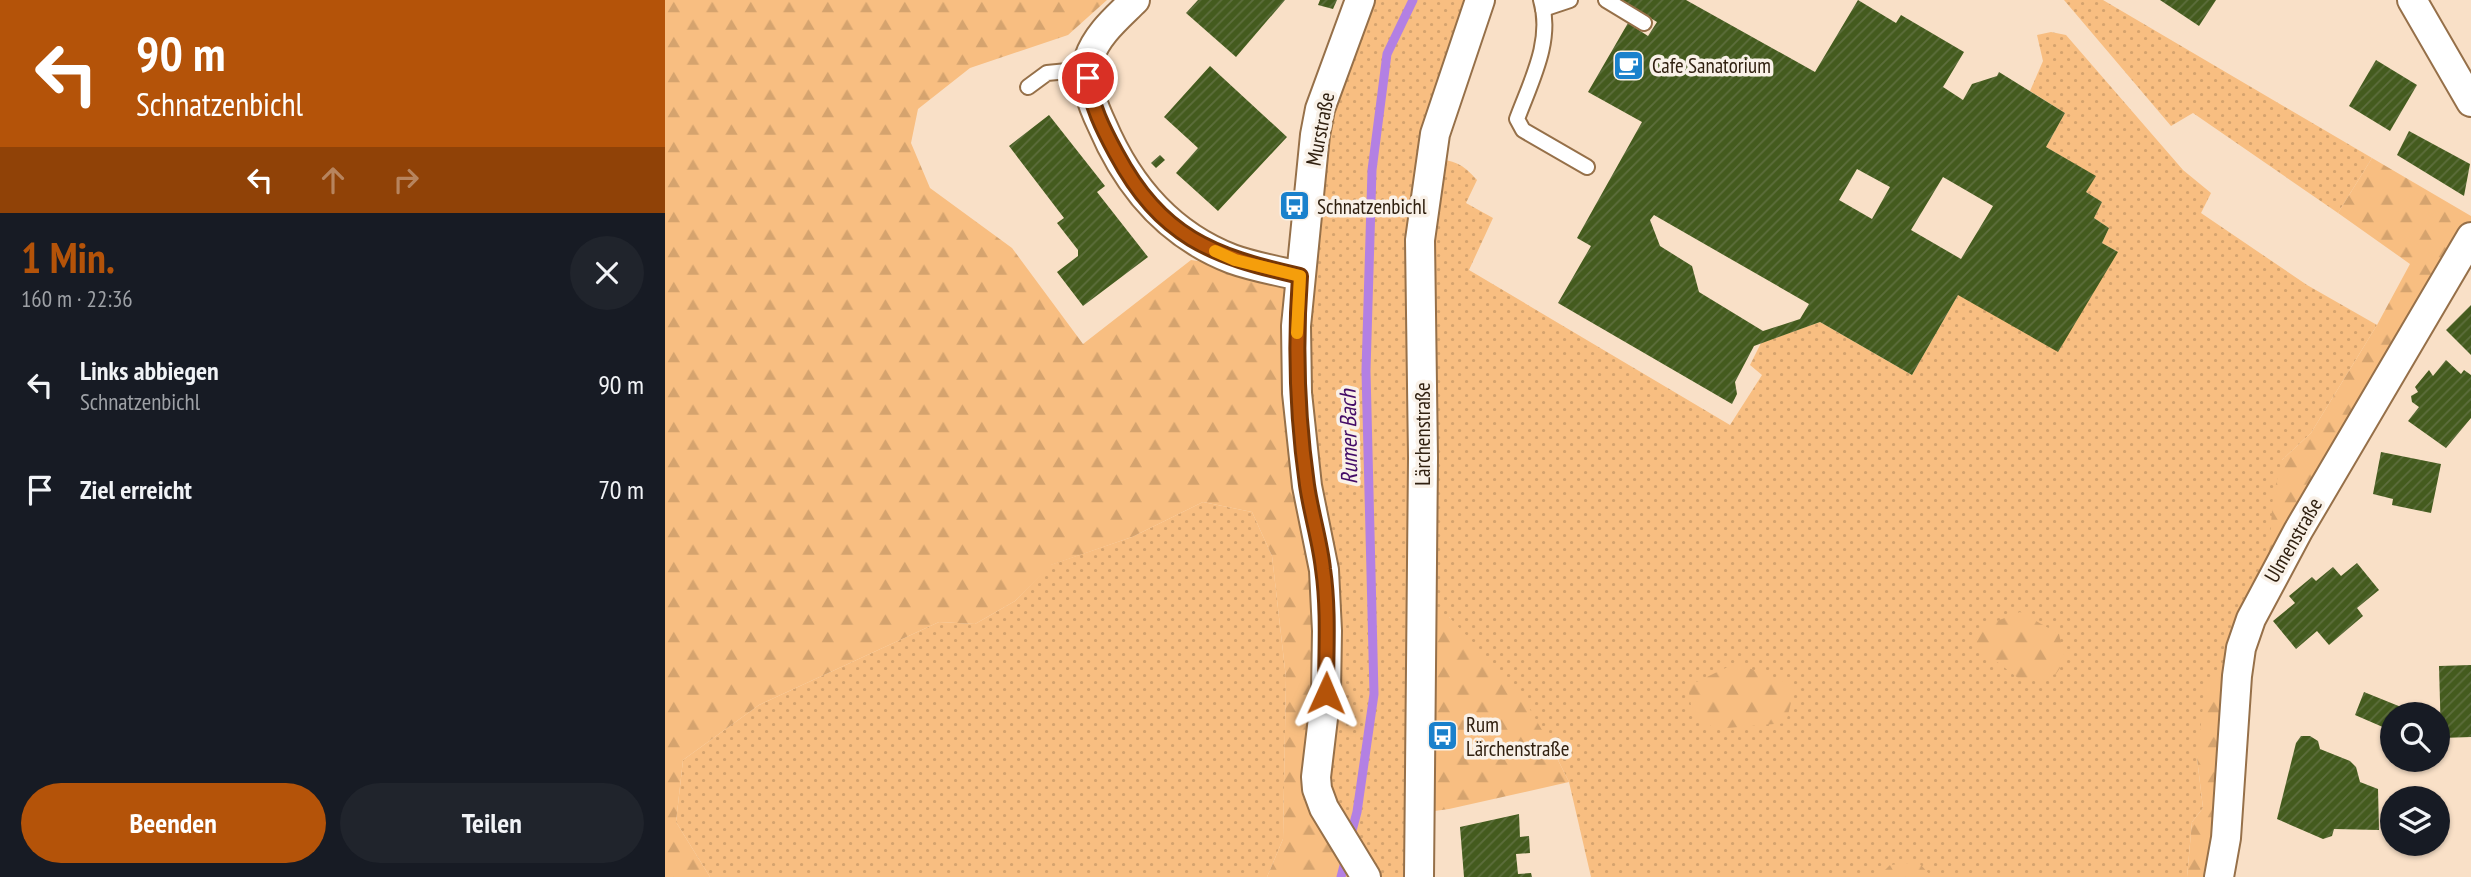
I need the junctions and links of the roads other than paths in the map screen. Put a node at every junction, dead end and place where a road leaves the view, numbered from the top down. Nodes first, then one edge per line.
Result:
1 (1135, 0) edge
2 (1360, 0) edge
3 (1481, 0) edge
4 (1570, 0) edge
5 (1607, 0) edge
6 (2412, 0) edge
7 (1542, 5) edge
8 (1644, 23) dead end
9 (1088, 69) junction
10 (1028, 88) dead end
11 (2471, 102) edge
12 (1587, 167) dead end
13 (2471, 237) edge
14 (1300, 276) junction
15 (1365, 875) edge
16 (1419, 877) edge
17 (2219, 877) edge

1 - 9 street
2 - 14 street, Murstraße
3 - 16 street, Lärchenstraße
4 - 7 lane
5 - 8 lane
6 - 11 street
7 - 12 lane
9 - 10 lane
9 - 14 street
13 - 17 street, Ulmenstraße
14 - 15 street, Murstraße

